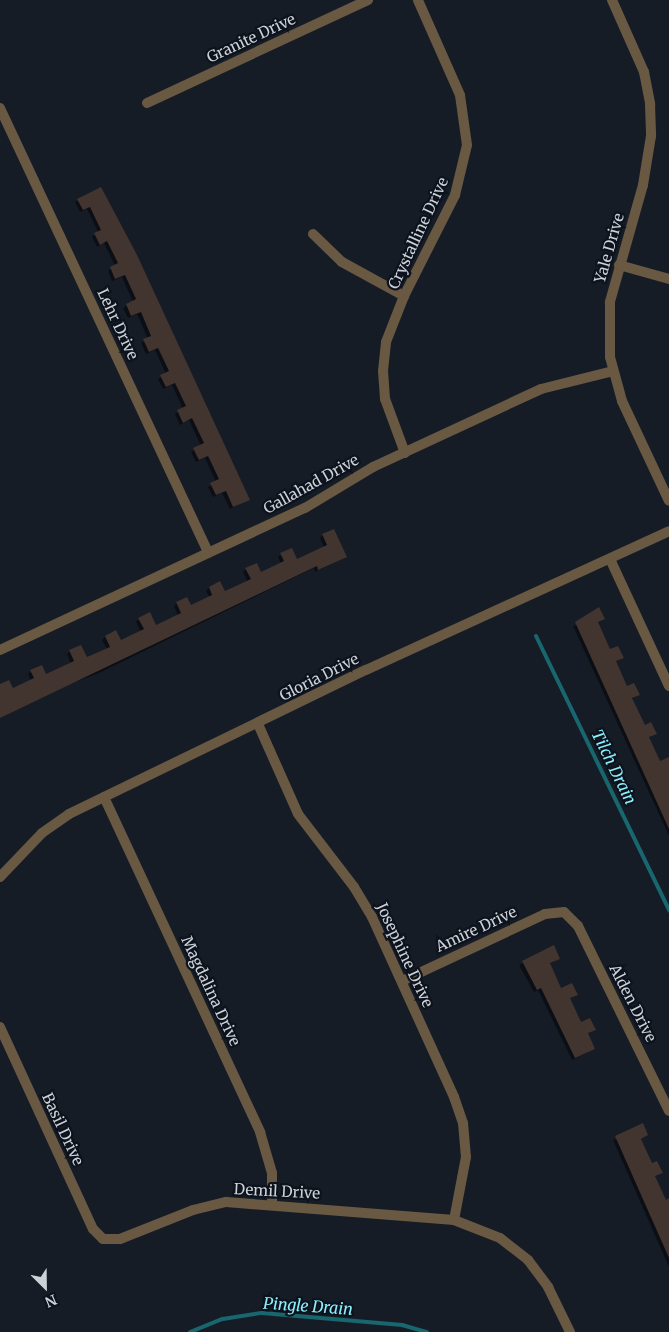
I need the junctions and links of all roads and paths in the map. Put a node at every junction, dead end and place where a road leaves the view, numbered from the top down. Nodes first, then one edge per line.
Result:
1 (368, 0) edge
2 (418, 0) edge
3 (612, 0) edge
4 (147, 103) dead end
5 (0, 108) edge
6 (313, 234) dead end
7 (619, 264) junction
8 (669, 279) edge
9 (404, 296) junction
10 (613, 371) junction
11 (404, 453) junction
12 (669, 501) edge
13 (669, 532) edge
14 (208, 552) junction
15 (610, 559) junction
16 (0, 650) edge
17 (669, 686) edge
18 (258, 724) junction
19 (104, 797) junction
20 (0, 877) edge
21 (564, 912) joint
22 (402, 981) junction
23 (0, 1028) edge
24 (669, 1111) edge
25 (272, 1204) junction
26 (454, 1220) junction
27 (103, 1240) joint
28 (570, 1332) edge

1 - 4 street, Granite Drive
2 - 9 street, Crystalline Drive
3 - 7 street, Yale Drive
5 - 14 street, Lehr Drive
6 - 9 street
7 - 8 street
7 - 10 street, Yale Drive
9 - 11 street, Crystalline Drive
10 - 11 street, Gallahad Drive
10 - 12 street, Yale Drive
11 - 14 street, Gallahad Drive
13 - 15 street, Gloria Drive
14 - 16 street, Gallahad Drive
15 - 17 street
15 - 18 street, Gloria Drive
18 - 19 street, Gloria Drive
18 - 22 street, Josephine Drive
19 - 20 street, Gloria Drive
19 - 25 street, Magdalina Drive
21 - 22 street, Amire Drive
21 - 24 street, Alden Drive
22 - 26 street, Josephine Drive
23 - 27 street, Basil Drive
25 - 26 street, Demil Drive
25 - 27 street, Demil Drive
26 - 28 street, Demil Drive

